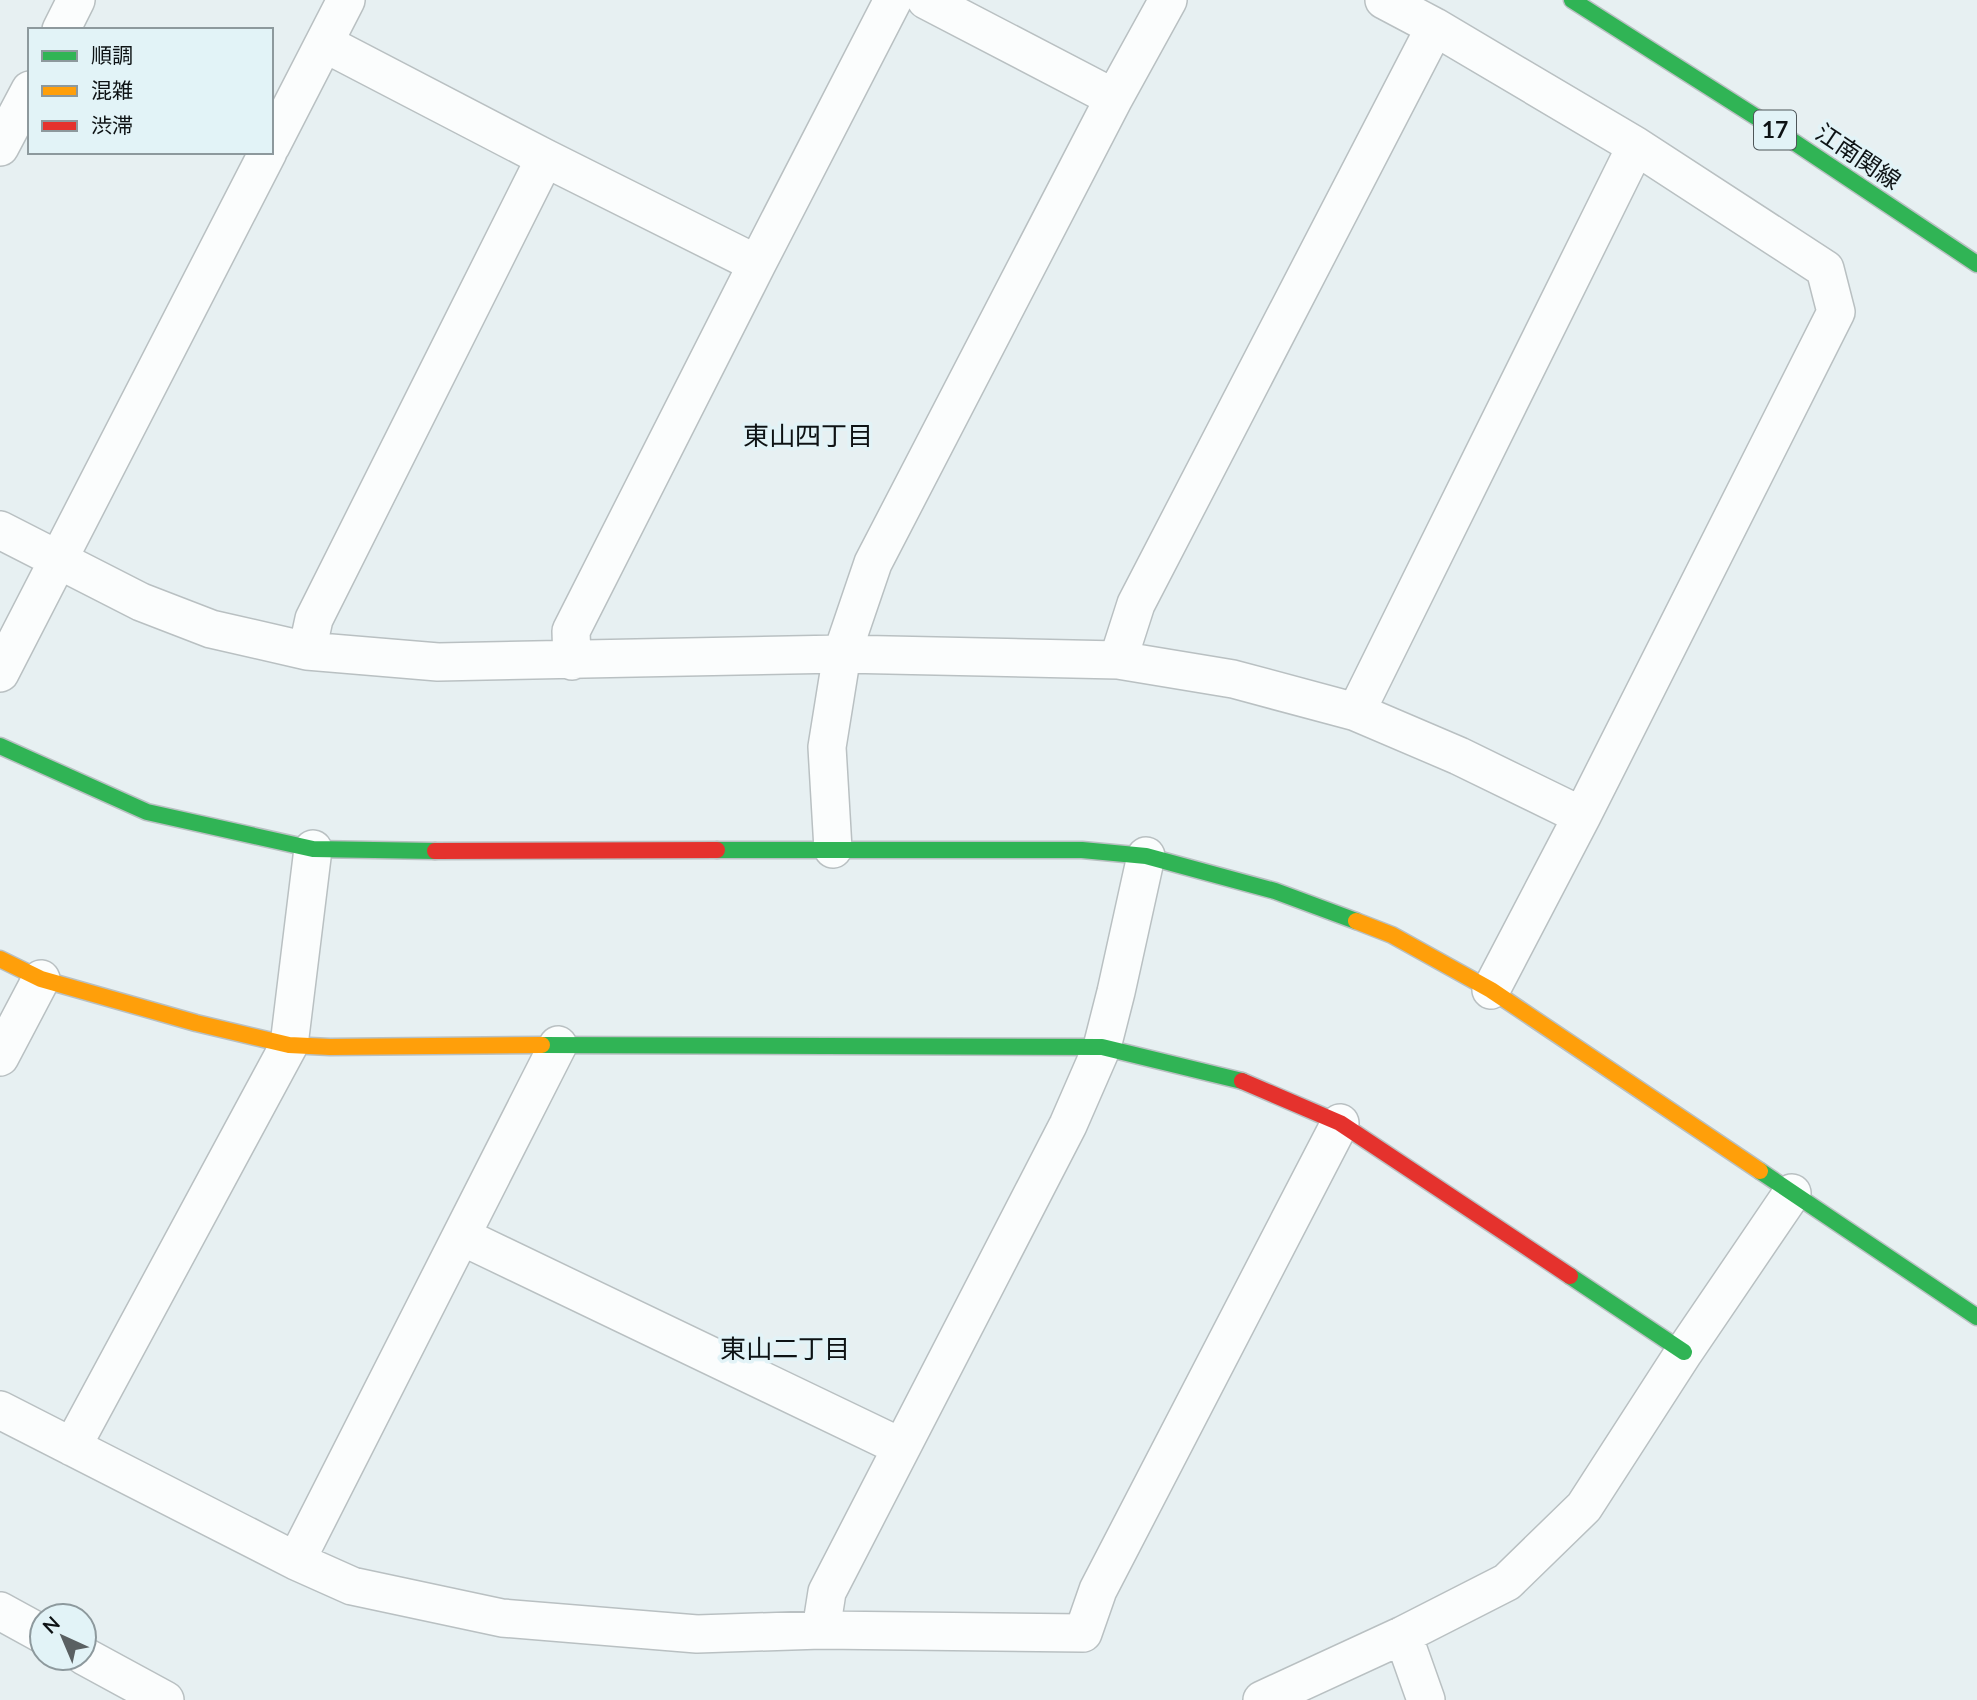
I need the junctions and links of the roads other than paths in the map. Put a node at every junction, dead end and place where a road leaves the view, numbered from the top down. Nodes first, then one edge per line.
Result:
1 (76, 0) edge
2 (346, 0) edge
3 (893, 0) edge
4 (926, 0) edge
5 (1168, 0) edge
6 (1384, 0) edge
7 (1572, 0) edge
8 (1435, 27) junction
9 (62, 28) edge
10 (324, 43) junction
11 (28, 94) edge
12 (1114, 99) junction
13 (273, 141) edge
14 (1636, 146) junction
15 (0, 148) edge
16 (267, 154) edge
17 (545, 158) junction
18 (757, 264) junction
19 (1977, 264) edge
20 (0, 530) edge
21 (59, 560) junction
22 (307, 651) junction
23 (842, 654) junction
24 (572, 660) junction
25 (1118, 660) junction
26 (0, 673) edge
27 (1356, 712) junction
28 (0, 746) edge
29 (1582, 816) junction
30 (313, 849) junction
31 (833, 849) junction
32 (1146, 856) junction
33 (0, 959) edge
34 (41, 979) junction
35 (1491, 990) junction
36 (289, 1045) junction
37 (558, 1045) junction
38 (1102, 1046) junction
39 (0, 1057) edge
40 (1339, 1123) junction
41 (1792, 1193) junction
42 (461, 1236) junction
43 (1977, 1317) edge
44 (1684, 1352) junction
45 (0, 1410) edge
46 (72, 1447) junction
47 (901, 1447) junction
48 (296, 1561) junction
49 (1, 1613) edge
50 (28, 1626) edge
51 (821, 1630) junction
52 (1403, 1635) junction
53 (98, 1664) edge
54 (165, 1700) edge
55 (1262, 1700) edge
56 (1426, 1700) edge

1 - 9 street
2 - 10 street
3 - 18 street
4 - 12 street
5 - 12 street
6 - 8 street
7 - 19 street, 江南関線 / 17
8 - 14 street
8 - 25 street
10 - 13 street
10 - 17 street
11 - 15 street
12 - 23 street
14 - 27 street
14 - 29 street
16 - 21 street
17 - 18 street
17 - 22 street
18 - 24 street
20 - 21 street
21 - 22 street
21 - 26 street
22 - 24 street
23 - 24 street
23 - 25 street
23 - 31 street
25 - 27 street
27 - 29 street
28 - 30 street
29 - 35 street
30 - 31 street
30 - 36 street
31 - 32 street
32 - 35 street
32 - 38 street
33 - 34 street
34 - 36 street
34 - 39 street
35 - 41 street
36 - 37 street
36 - 46 street
37 - 38 street
37 - 42 street
38 - 40 street
38 - 47 street
40 - 44 street
40 - 51 street
41 - 43 street
41 - 44 street
42 - 47 street
42 - 48 street
44 - 52 street
45 - 46 street
46 - 48 street
47 - 51 street
48 - 51 street
49 - 50 street
52 - 55 street
52 - 56 street
53 - 54 street

